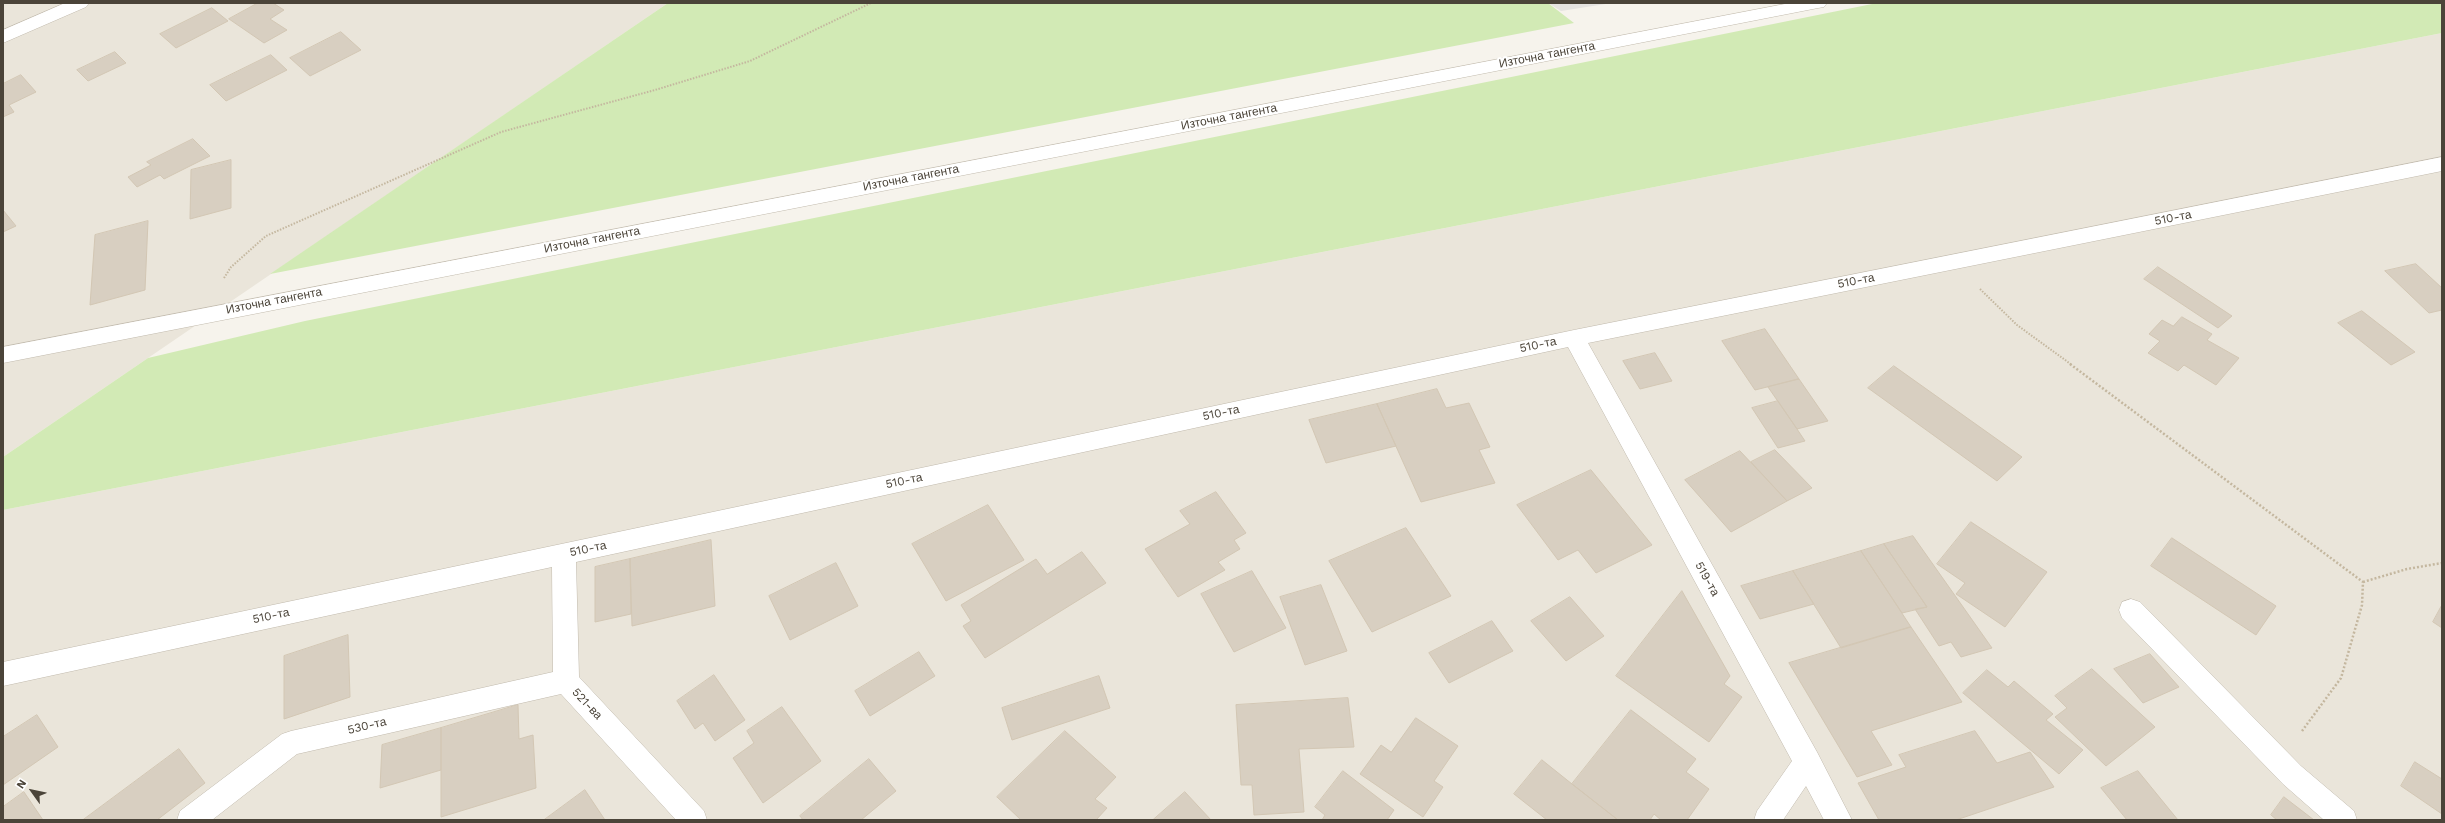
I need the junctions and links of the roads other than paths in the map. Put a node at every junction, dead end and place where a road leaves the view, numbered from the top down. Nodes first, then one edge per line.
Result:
1 (80, 3) edge
2 (1818, 3) edge
3 (6, 30) edge
4 (2442, 164) edge
5 (1574, 338) junction
6 (3, 355) edge
7 (564, 554) junction
8 (2131, 610) dead end
9 (3, 674) edge
10 (566, 681) junction
11 (1808, 761) junction
12 (190, 820) edge
13 (694, 820) edge
14 (1767, 820) edge
15 (1839, 820) edge
16 (2344, 820) edge

1 - 3 street
2 - 6 street, Източна тангента
4 - 5 street, 510-та
5 - 7 street, 510-та
5 - 11 street, 519-та
7 - 9 street, 510-та
7 - 10 street, 521-ва
8 - 16 street
10 - 12 street, 530-та
10 - 13 street, 521-ва
11 - 14 street
11 - 15 street, 519-та

